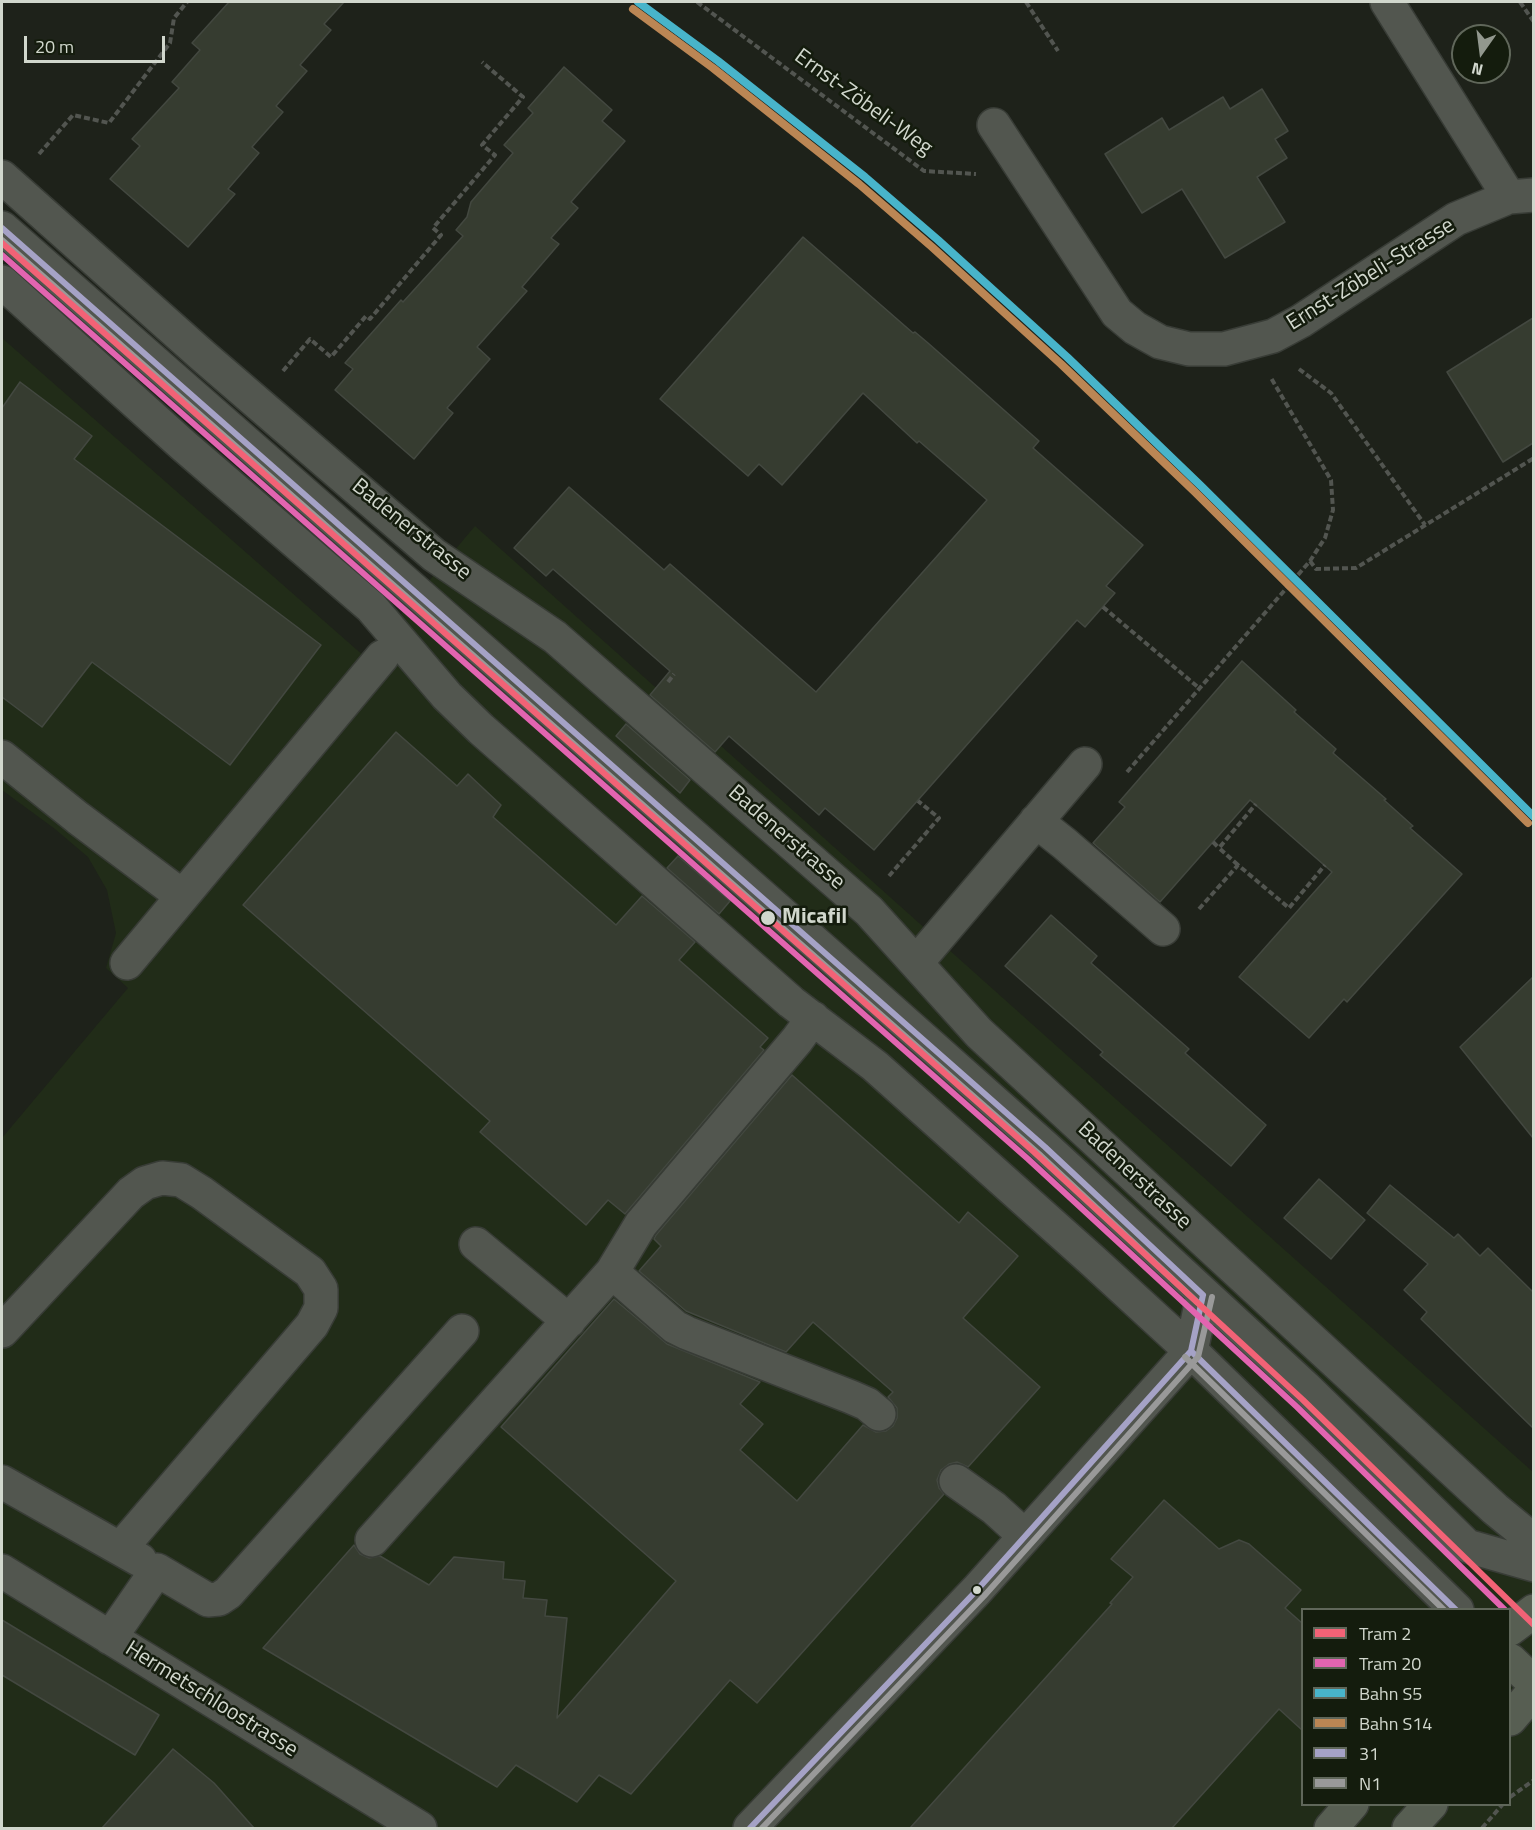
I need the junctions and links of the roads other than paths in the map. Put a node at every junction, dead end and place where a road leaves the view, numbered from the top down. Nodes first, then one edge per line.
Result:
1 (1387, 2) edge
2 (994, 125) dead end
3 (2, 177) edge
4 (1521, 196) edge
5 (2, 228) edge
6 (2, 282) edge
7 (382, 657) dead end
8 (2, 757) edge
9 (1084, 764) dead end
10 (1036, 821) junction
11 (182, 896) junction
12 (1163, 929) dead end
13 (917, 962) junction
14 (127, 963) dead end
15 (813, 1018) junction
16 (476, 1244) dead end
17 (612, 1272) junction
18 (1203, 1295) junction
19 (568, 1321) junction
20 (2, 1331) edge
21 (462, 1331) dead end
22 (1191, 1351) junction
23 (879, 1414) dead end
24 (956, 1480) dead end
25 (2, 1482) edge
26 (1025, 1536) junction
27 (372, 1540) dead end
28 (1533, 1541) edge
29 (121, 1548) junction
30 (1533, 1565) edge
31 (157, 1570) junction
32 (2, 1571) edge
33 (1455, 1608) edge
34 (1533, 1611) edge
35 (1511, 1628) edge
36 (110, 1638) junction
37 (1511, 1662) edge
38 (1533, 1683) edge
39 (1533, 1691) edge
40 (1511, 1717) edge
41 (1350, 1806) edge
42 (1429, 1806) edge
43 (420, 1828) edge
44 (750, 1828) edge
45 (1331, 1828) edge
46 (1409, 1828) edge

1 - 4 street
2 - 4 street, Ernst-Zöbeli-Strasse
3 - 13 street, Badenerstrasse
5 - 18 street
6 - 15 street
7 - 11 street
8 - 11 street
9 - 10 street
10 - 12 street
10 - 13 street
11 - 14 street
13 - 28 street, Badenerstrasse
15 - 17 street
15 - 22 street
16 - 19 street
17 - 19 street
17 - 23 street
18 - 22 street
18 - 30 street
19 - 27 street
20 - 29 street
21 - 31 street
22 - 26 street
22 - 33 street
24 - 26 street
25 - 29 street
26 - 44 street
29 - 31 street
31 - 36 street
32 - 36 street, Hermetschloostrasse
34 - 35 main road
36 - 43 street, Hermetschloostrasse
37 - 38 main road
39 - 40 main road
41 - 45 main road
42 - 46 main road

